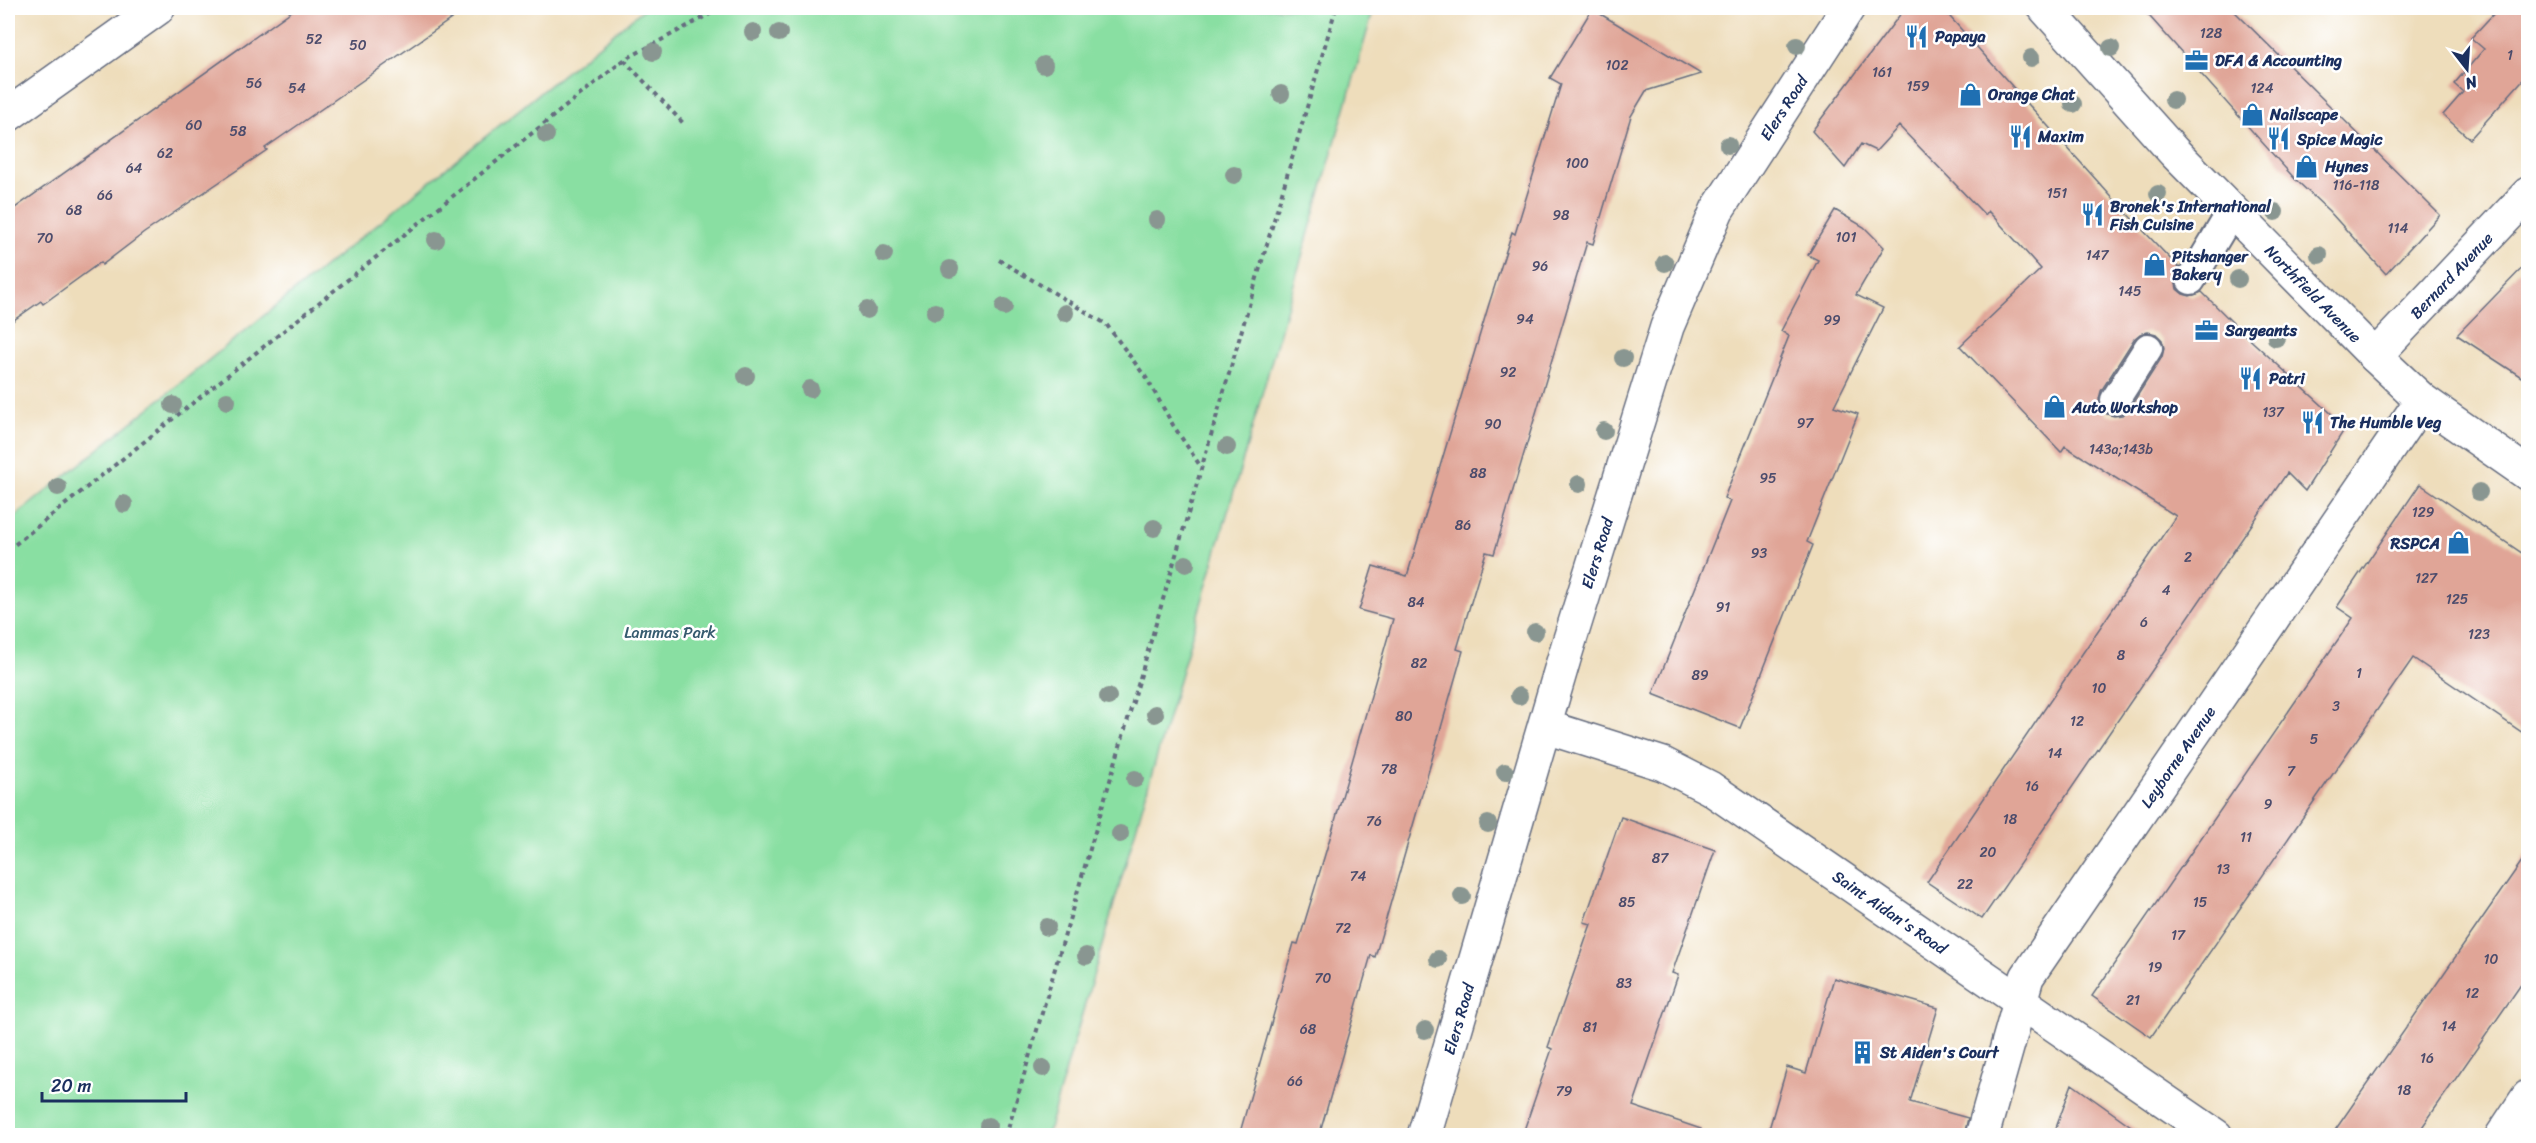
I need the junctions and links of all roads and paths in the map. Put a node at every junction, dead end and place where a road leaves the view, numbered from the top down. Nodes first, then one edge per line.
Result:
1 (158, 8) edge
2 (721, 8) edge
3 (1336, 8) edge
4 (1848, 8) edge
5 (2045, 8) edge
6 (624, 60) junction
7 (8, 115) edge
8 (683, 123) dead end
9 (2529, 194) edge
10 (2232, 211) junction
11 (999, 260) dead end
12 (2191, 280) dead end
13 (2148, 348) dead end
14 (2375, 356) junction
15 (2115, 400) dead end
16 (2422, 400) junction
17 (1201, 468) junction
18 (2529, 474) edge
19 (8, 550) edge
20 (1546, 727) junction
21 (2019, 1001) junction
22 (2529, 1097) edge
23 (1006, 1136) edge
24 (1424, 1136) edge
25 (1982, 1136) edge
26 (2216, 1136) edge
27 (2502, 1136) edge

1 - 7 street
2 - 6 path
3 - 17 path
4 - 20 street, Elers Road
5 - 10 street, Northfield Avenue
6 - 8 path
6 - 19 path
9 - 14 street, Bernard Avenue
10 - 12 lane
10 - 14 street, Northfield Avenue
11 - 17 path
13 - 15 lane
14 - 16 street, Northfield Avenue
16 - 18 street, Northfield Avenue
16 - 21 street, Leyborne Avenue
17 - 23 path
20 - 21 street, Saint Aidan's Road
20 - 24 street, Elers Road
21 - 25 street, Leyborne Avenue
21 - 26 street, Saint Aidan's Road
22 - 27 street

